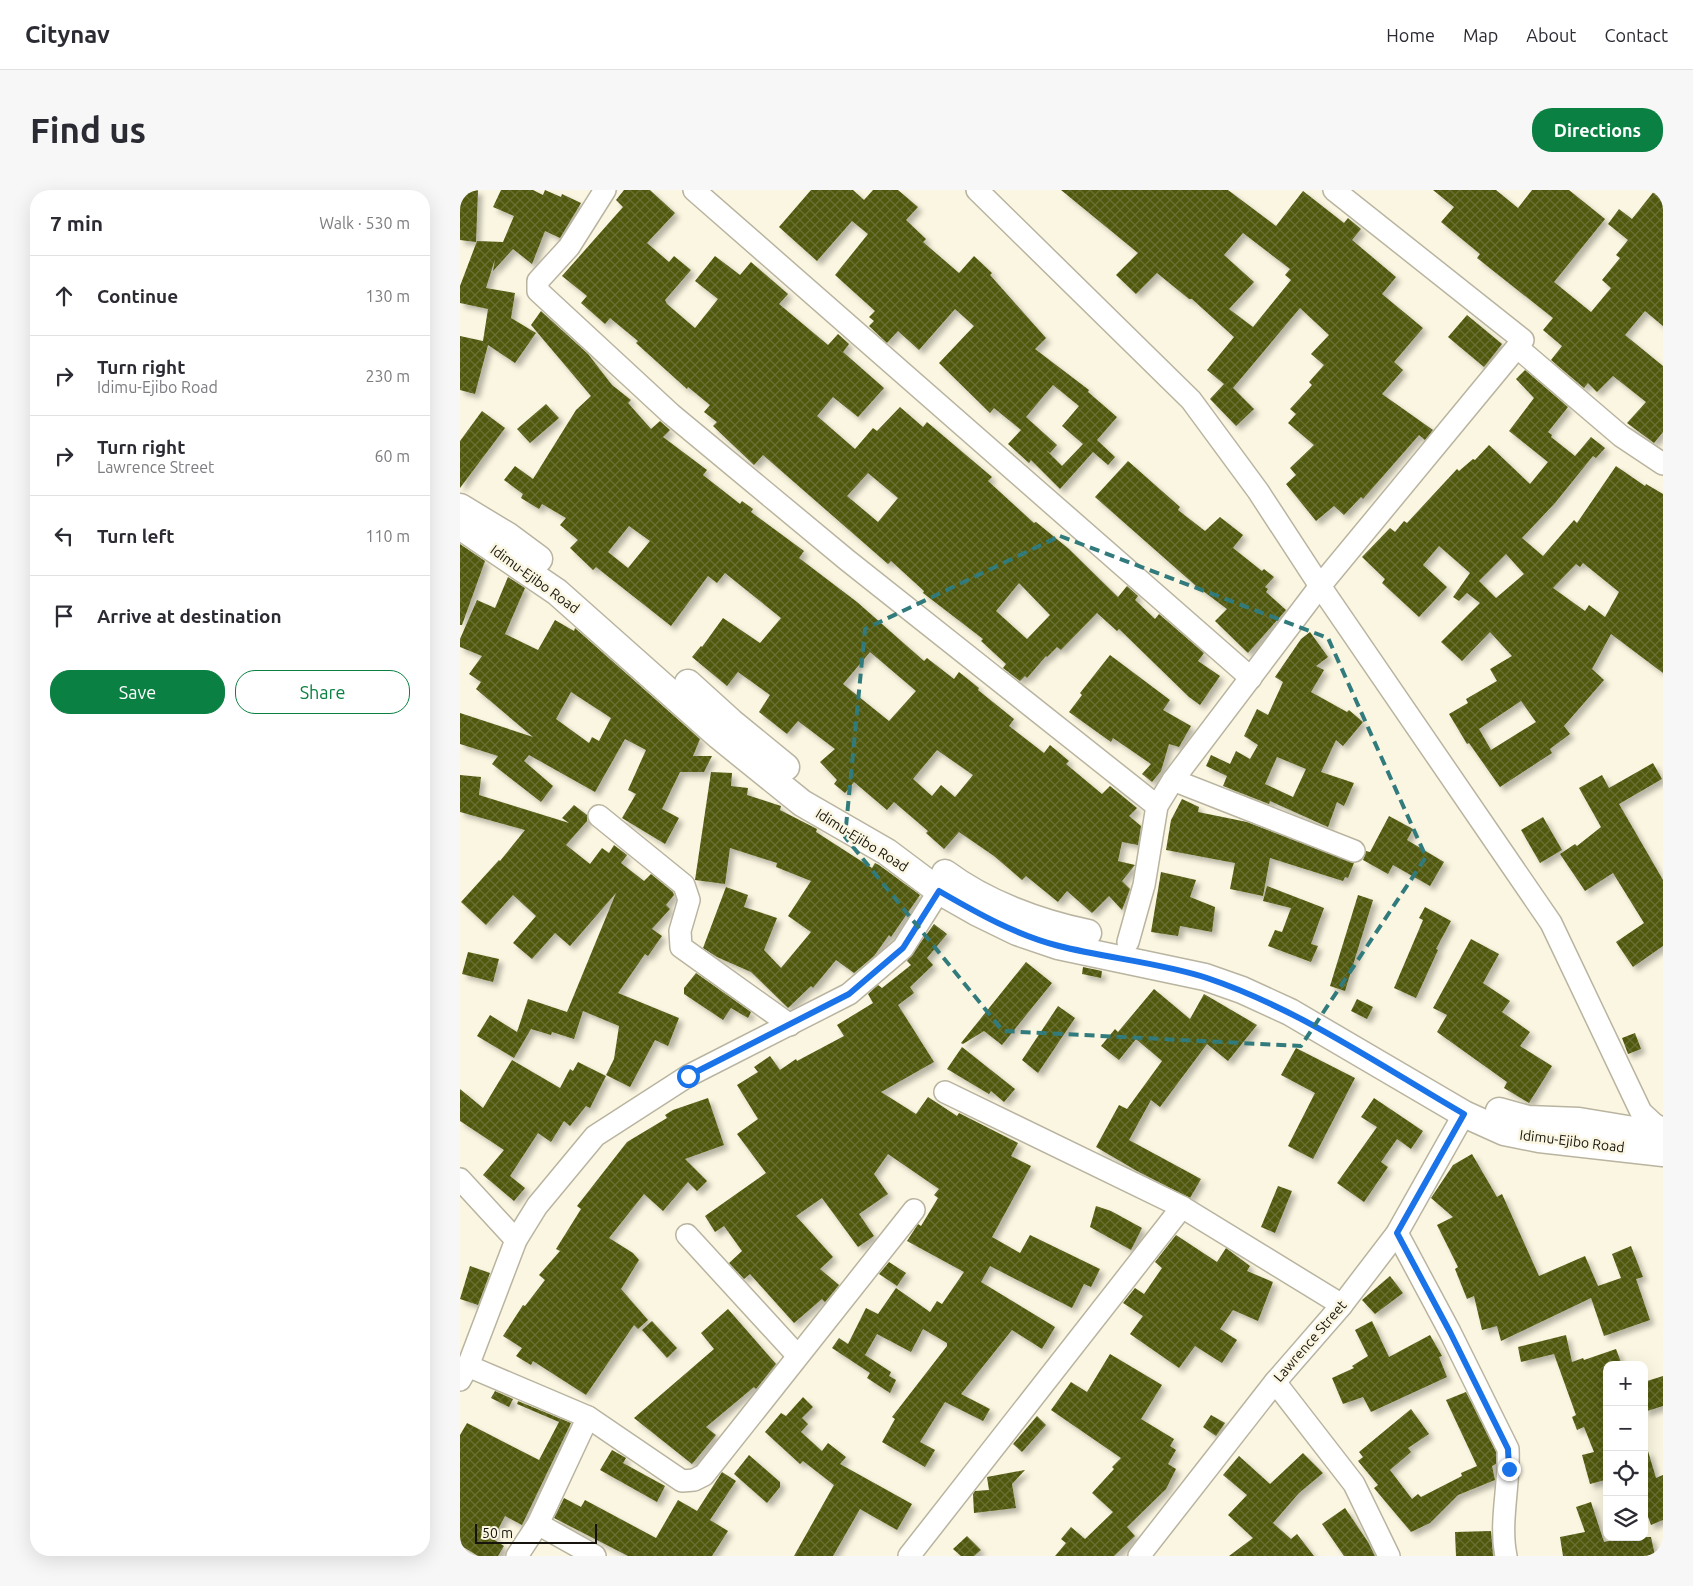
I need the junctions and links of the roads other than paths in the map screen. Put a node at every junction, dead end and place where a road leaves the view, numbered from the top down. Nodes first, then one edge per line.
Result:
1 (605, 190) edge
2 (694, 190) edge
3 (977, 190) edge
4 (1334, 190) edge
5 (1518, 348) junction
6 (1663, 464) edge
7 (460, 507) edge
8 (460, 526) edge
9 (1320, 586) junction
10 (1251, 678) junction
11 (1173, 780) junction
12 (1156, 806) junction
13 (599, 816) dead end
14 (1354, 851) dead end
15 (939, 891) junction
16 (1128, 942) junction
17 (790, 1025) junction
18 (945, 1092) dead end
19 (1464, 1114) junction
20 (1663, 1129) edge
21 (1663, 1135) edge
22 (1663, 1152) edge
23 (460, 1180) edge
24 (1182, 1207) junction
25 (914, 1210) dead end
26 (1397, 1233) junction
27 (687, 1235) dead end
28 (516, 1240) junction
29 (1342, 1305) junction
30 (797, 1355) junction
31 (464, 1373) edge
32 (1275, 1382) junction
33 (588, 1418) junction
34 (538, 1524) junction
35 (517, 1556) edge
36 (595, 1556) edge
37 (909, 1556) edge
38 (1139, 1556) edge
39 (1389, 1556) edge
40 (1506, 1556) edge

1 - 12 street
2 - 10 street
3 - 9 street
4 - 5 street
5 - 6 street
5 - 9 street
7 - 16 main road, Idimu-Ejibo Road
8 - 15 main road, Idimu-Ejibo Road
9 - 10 street
9 - 20 street
10 - 11 street
11 - 12 street
11 - 14 street
12 - 16 street
13 - 17 street
15 - 17 street
15 - 19 main road, Idimu-Ejibo Road
16 - 21 main road, Idimu-Ejibo Road
17 - 28 street
18 - 24 street
19 - 22 main road, Idimu-Ejibo Road
19 - 26 street, Lawrence Street
23 - 28 street
24 - 29 street
24 - 37 street
25 - 30 street
26 - 29 street, Lawrence Street
26 - 40 street
27 - 30 street
28 - 31 street
29 - 32 street, Lawrence Street
30 - 33 street
31 - 33 street
32 - 38 street, Lawrence Street
32 - 39 street
33 - 34 street
34 - 35 street
34 - 36 street

